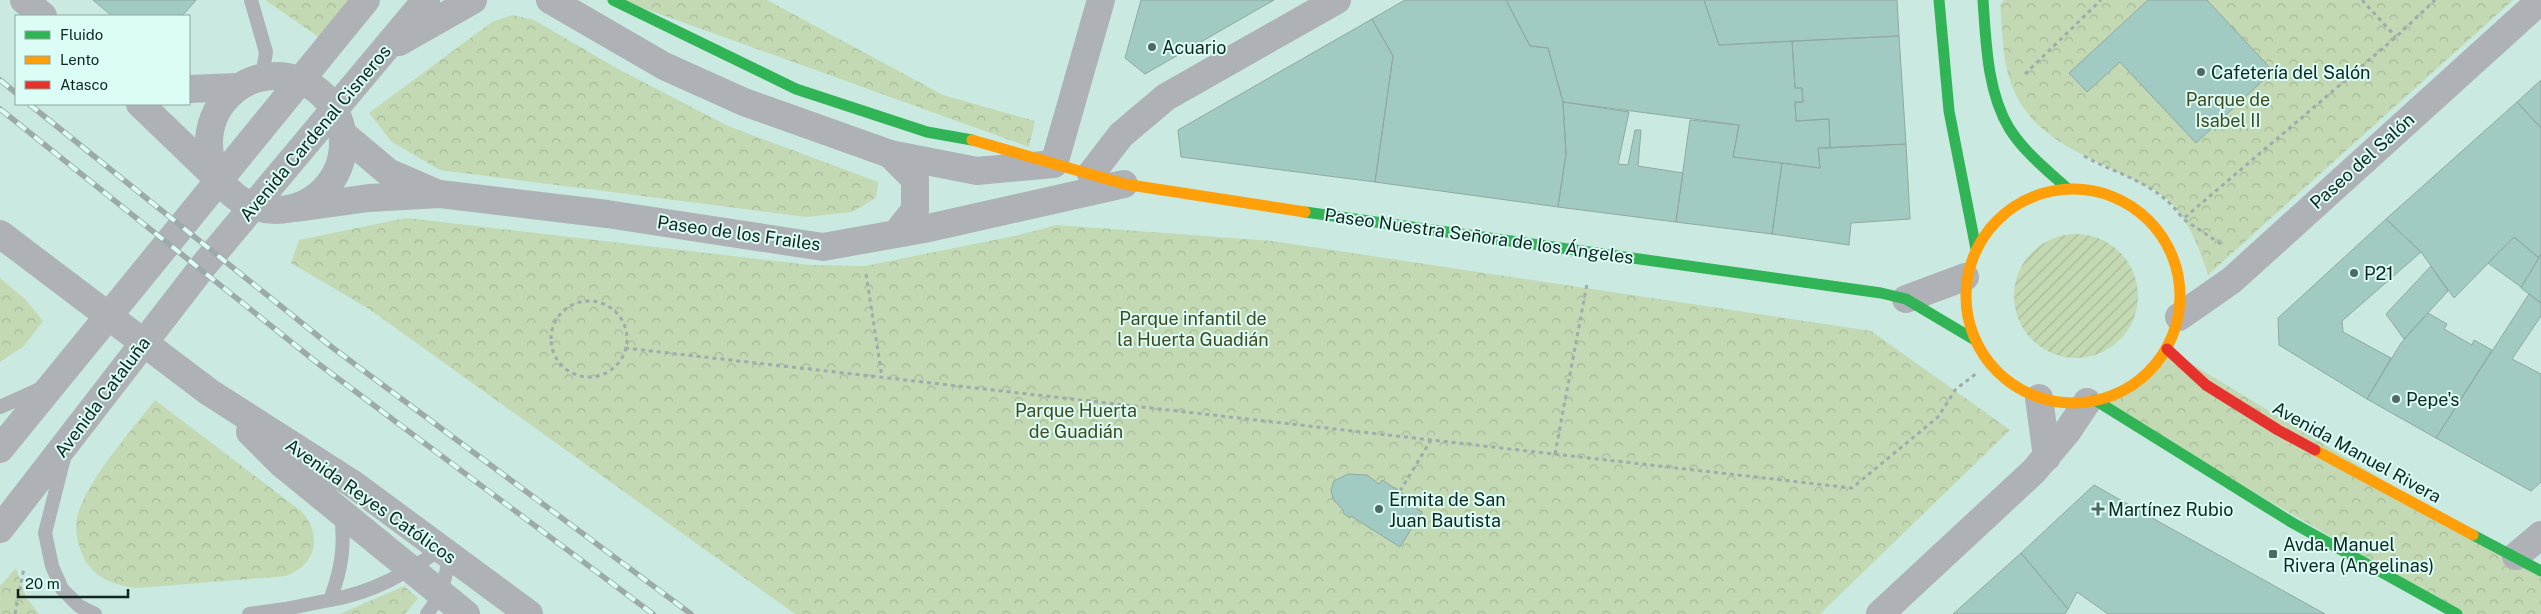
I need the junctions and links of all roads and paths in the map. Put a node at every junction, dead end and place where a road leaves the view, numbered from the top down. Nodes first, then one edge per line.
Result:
1 (24, 0) edge
2 (251, 0) edge
3 (366, 0) edge
4 (426, 0) edge
5 (473, 0) edge
6 (550, 0) edge
7 (613, 0) edge
8 (1101, 0) edge
9 (1337, 0) edge
10 (1939, 0) edge
11 (1982, 0) edge
12 (2102, 0) edge
13 (2362, 0) edge
14 (2435, 0) edge
15 (2541, 0) edge
16 (42, 15) edge
17 (2396, 37) junction
18 (385, 50) junction
19 (262, 77) junction
20 (237, 88) junction
21 (190, 89) edge
22 (1997, 98) junction
23 (141, 105) edge
24 (344, 135) junction
25 (890, 154) junction
26 (2081, 154) dead end
27 (1054, 164) junction
28 (1091, 174) junction
29 (218, 179) junction
30 (1124, 184) junction
31 (2068, 188) junction
32 (440, 194) junction
33 (296, 208) junction
34 (2183, 219) junction
35 (896, 234) junction
36 (3, 237) edge
37 (1976, 249) junction
38 (1594, 252) junction
39 (2250, 263) junction
40 (204, 265) joint
41 (1965, 278) junction
42 (1906, 299) junction
43 (2179, 316) junction
44 (1975, 340) junction
45 (625, 348) junction
46 (2167, 349) junction
47 (1990, 364) junction
48 (54, 383) junction
49 (209, 392) junction
50 (2039, 398) junction
51 (2091, 401) junction
52 (0, 407) edge
53 (70, 440) junction
54 (1431, 440) junction
55 (0, 449) edge
56 (1555, 454) junction
57 (2047, 457) junction
58 (1400, 491) dead end
59 (341, 512) junction
60 (0, 530) edge
61 (2541, 535) edge
62 (445, 552) junction
63 (2516, 556) junction
64 (410, 570) junction
65 (2541, 571) edge
66 (330, 600) junction
67 (434, 604) edge
68 (95, 614) edge
69 (249, 614) edge
70 (466, 614) edge
71 (529, 614) edge
72 (1880, 614) edge
73 (2457, 614) edge

1 - 16 street
2 - 19 lane
3 - 48 street
4 - 18 street, Avenida Cardenal Cisneros
5 - 18 street
6 - 25 street, Paseo Nuestra Señora de los Ángeles
7 - 27 main road, Paseo Nuestra Señora de los Ángeles
8 - 27 street
9 - 28 street
10 - 37 main road
11 - 22 main road
12 - 22 path
13 - 17 path
14 - 17 path
15 - 39 street, Paseo del Salón
17 - 34 path
18 - 40 street, Avenida Cardenal Cisneros
19 - 20 street
19 - 24 street
20 - 21 street
20 - 29 street
22 - 31 main road
23 - 29 street
24 - 32 street, Paseo de los Frailes
24 - 33 street
25 - 27 street, Paseo Nuestra Señora de los Ángeles
25 - 35 street
26 - 34 path
27 - 28 main road, Paseo Nuestra Señora de los Ángeles
28 - 30 main road, Paseo Nuestra Señora de los Ángeles
29 - 33 street
30 - 35 street, Paseo de los Frailes
30 - 38 main road, Paseo Nuestra Señora de los Ángeles
31 - 37 main road
31 - 43 main road
32 - 33 street, Paseo de los Frailes
32 - 35 street, Paseo de los Frailes
34 - 39 path
36 - 49 street, Avenida Reyes Católicos
37 - 41 main road
38 - 42 main road, Paseo Nuestra Señora de los Ángeles
38 - 56 path
39 - 43 street, Paseo del Salón
40 - 53 street, Avenida Cataluña
41 - 42 street
41 - 44 main road
42 - 44 main road, Paseo Nuestra Señora de los Ángeles
43 - 46 main road
44 - 47 main road
45 - 45 path
45 - 54 path
46 - 51 main road
46 - 63 main road, Avenida Manuel Rivera
47 - 50 main road
47 - 56 path
48 - 52 lane
48 - 55 street
49 - 59 street, Avenida Reyes Católicos
49 - 62 street, Avenida Reyes Católicos
50 - 51 main road
50 - 57 street
51 - 57 street
51 - 73 main road
53 - 60 street, Avenida Cataluña
53 - 68 lane
54 - 56 path
54 - 58 path
57 - 72 street
59 - 64 street, Avenida Reyes Católicos
59 - 66 lane
61 - 63 street
62 - 64 lane
62 - 67 lane
62 - 71 street, Avenida Reyes Católicos
63 - 65 main road, Avenida Manuel Rivera
64 - 66 lane
64 - 67 street, Avenida Reyes Católicos
66 - 69 lane
67 - 70 street, Avenida Reyes Católicos

